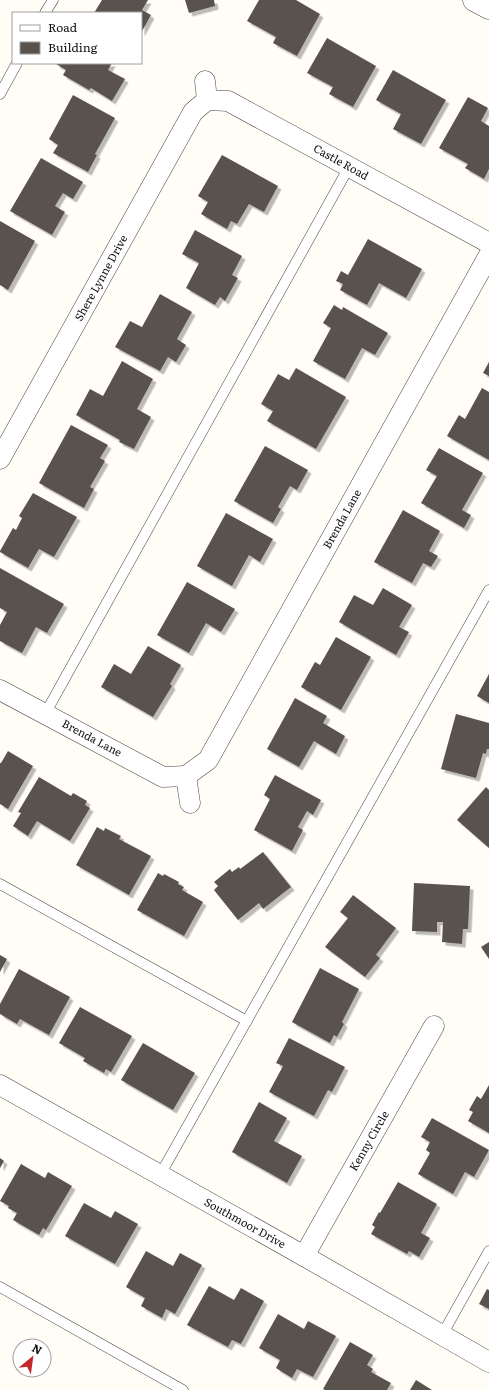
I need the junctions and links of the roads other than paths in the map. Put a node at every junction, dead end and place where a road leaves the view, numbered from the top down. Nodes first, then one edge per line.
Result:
1 (53, 0) edge
2 (474, 0) edge
3 (489, 8) edge
4 (46, 12) edge
5 (16, 64) edge
6 (206, 90) joint
7 (0, 94) edge
8 (349, 167) junction
9 (489, 243) edge
10 (489, 255) edge
11 (0, 459) edge
12 (489, 590) edge
13 (0, 690) edge
14 (45, 714) junction
15 (186, 776) junction
16 (190, 803) dead end
17 (0, 884) edge
18 (247, 1021) junction
19 (434, 1026) dead end
20 (0, 1085) edge
21 (160, 1175) junction
22 (489, 1251) edge
23 (304, 1256) junction
24 (0, 1286) edge
25 (442, 1335) junction
26 (489, 1362) edge
27 (183, 1390) edge

1 - 4 lane
2 - 3 street
5 - 7 lane
6 - 8 street, Castle Road
6 - 11 street, Shere Lynne Drive
8 - 9 street, Castle Road
8 - 14 lane
10 - 15 street, Brenda Lane
12 - 18 lane
13 - 14 street, Brenda Lane
14 - 15 street, Brenda Lane
15 - 16 street
17 - 18 lane
18 - 21 lane
19 - 23 street, Kenny Circle
20 - 21 street, Southmoor Drive
21 - 23 street, Southmoor Drive
22 - 25 lane
23 - 25 street, Southmoor Drive
24 - 27 lane
25 - 26 street, Southmoor Drive

